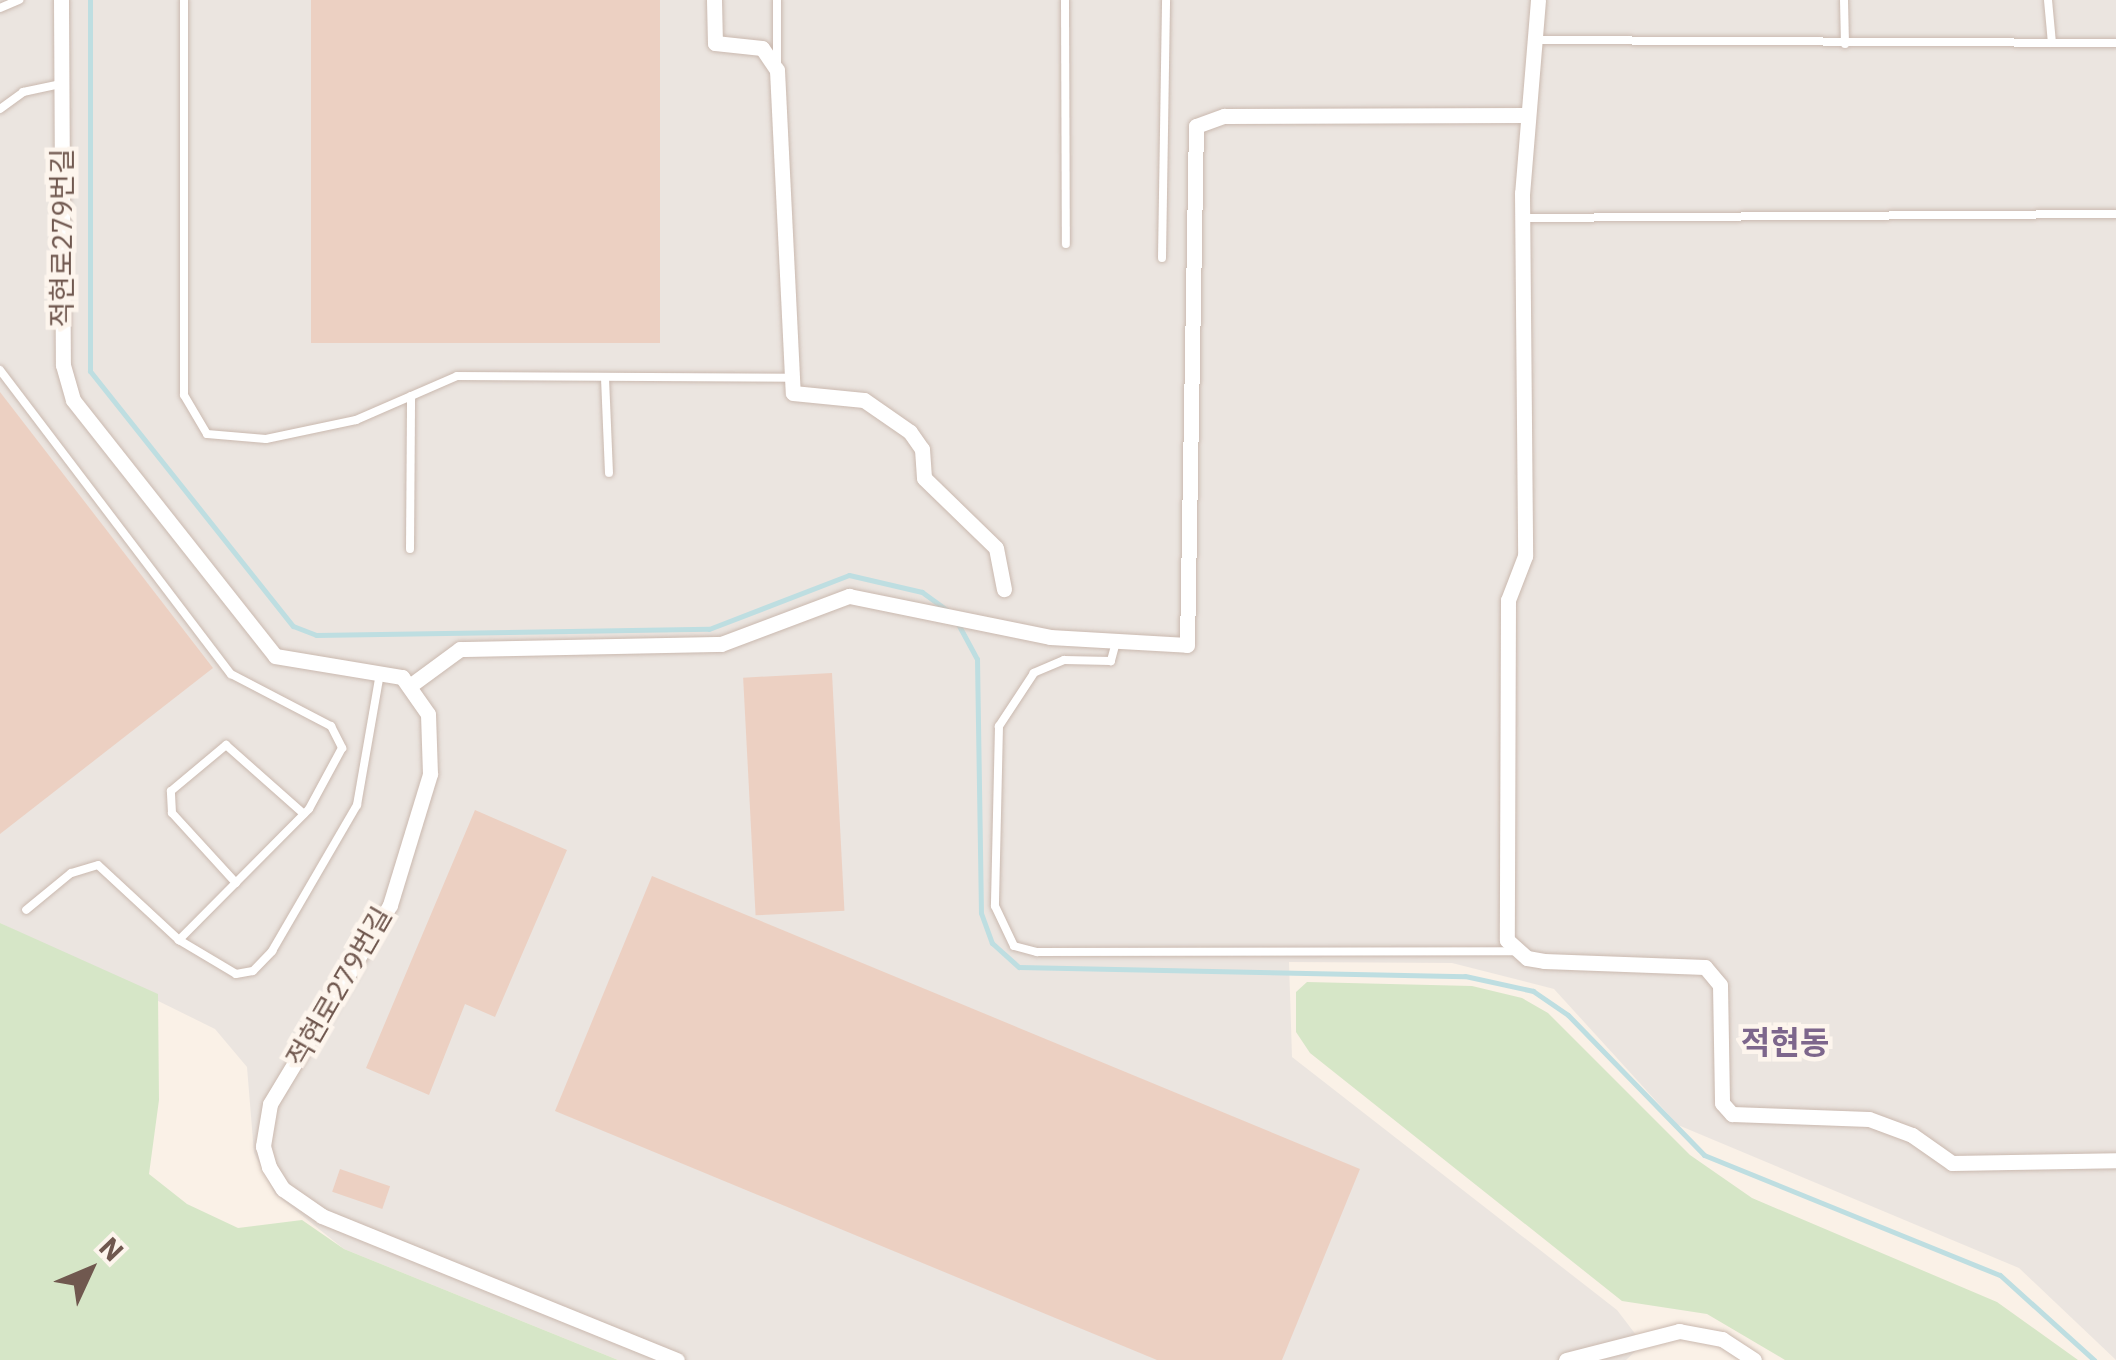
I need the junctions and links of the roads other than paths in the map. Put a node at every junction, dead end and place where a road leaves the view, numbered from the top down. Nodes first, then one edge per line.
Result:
1 (19, 0) edge
2 (61, 0) edge
3 (184, 0) edge
4 (714, 0) edge
5 (777, 0) edge
6 (1065, 0) edge
7 (1166, 0) edge
8 (1538, 0) edge
9 (1844, 0) edge
10 (2048, 0) edge
11 (0, 8) edge
12 (1534, 40) junction
13 (2116, 42) edge
14 (2052, 43) junction
15 (1845, 44) junction
16 (777, 70) junction
17 (61, 84) junction
18 (0, 108) edge
19 (1526, 115) junction
20 (2116, 214) edge
21 (1522, 218) junction
22 (1066, 244) dead end
23 (1162, 258) dead end
24 (0, 370) edge
25 (605, 378) junction
26 (790, 378) junction
27 (411, 396) junction
28 (609, 473) dead end
29 (410, 549) dead end
30 (1004, 588) dead end
31 (1116, 642) junction
32 (380, 671) junction
33 (411, 686) junction
34 (304, 814) junction
35 (236, 883) junction
36 (26, 910) dead end
37 (179, 940) junction
38 (1514, 950) junction
39 (2116, 1160) edge
40 (677, 1360) edge
41 (1566, 1360) edge
42 (1754, 1360) edge

1 - 11 lane
2 - 17 street, 적현로279번길
3 - 27 lane
4 - 16 street
5 - 16 lane
6 - 22 lane
7 - 23 lane
8 - 12 street
9 - 15 lane
10 - 14 lane
12 - 15 lane
12 - 19 street
13 - 14 lane
14 - 15 lane
16 - 26 street
17 - 18 lane
17 - 32 street, 적현로279번길
19 - 21 street
19 - 31 street
20 - 21 lane
21 - 38 street
24 - 34 lane
25 - 26 lane
25 - 27 lane
25 - 28 lane
26 - 30 street
27 - 29 lane
31 - 33 street
31 - 38 lane
32 - 33 street, 적현로279번길
32 - 37 lane
33 - 40 street, 적현로279번길
34 - 35 lane
34 - 35 lane
35 - 37 lane
36 - 37 lane
38 - 39 street
41 - 42 street

